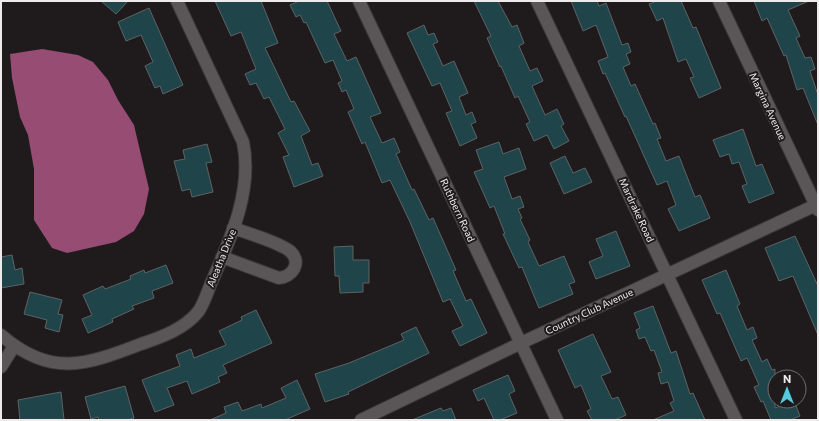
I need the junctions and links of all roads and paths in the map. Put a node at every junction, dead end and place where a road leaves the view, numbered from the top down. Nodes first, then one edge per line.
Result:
1 (177, 1) edge
2 (359, 1) edge
3 (537, 1) edge
4 (719, 1) edge
5 (817, 206) edge
6 (233, 228) junction
7 (222, 257) junction
8 (667, 274) junction
9 (1, 335) edge
10 (521, 343) junction
11 (14, 346) junction
12 (1, 367) edge
13 (380, 416) edge
14 (362, 420) edge
15 (557, 420) edge
16 (736, 420) edge

1 - 6 street, Aleatha Drive
2 - 10 street, Ruthbern Road
3 - 8 street, Mardrake Road
4 - 5 street, Margina Avenue
5 - 8 street, Country Club Avenue
6 - 7 street, Aleatha Drive
6 - 7 street
7 - 11 street, Aleatha Drive
8 - 10 street, Country Club Avenue
8 - 16 street, Mardrake Road
9 - 11 street, Aleatha Drive
10 - 13 street, Country Club Avenue
10 - 15 street, Ruthbern Road
11 - 12 street
13 - 14 street, Country Club Avenue

